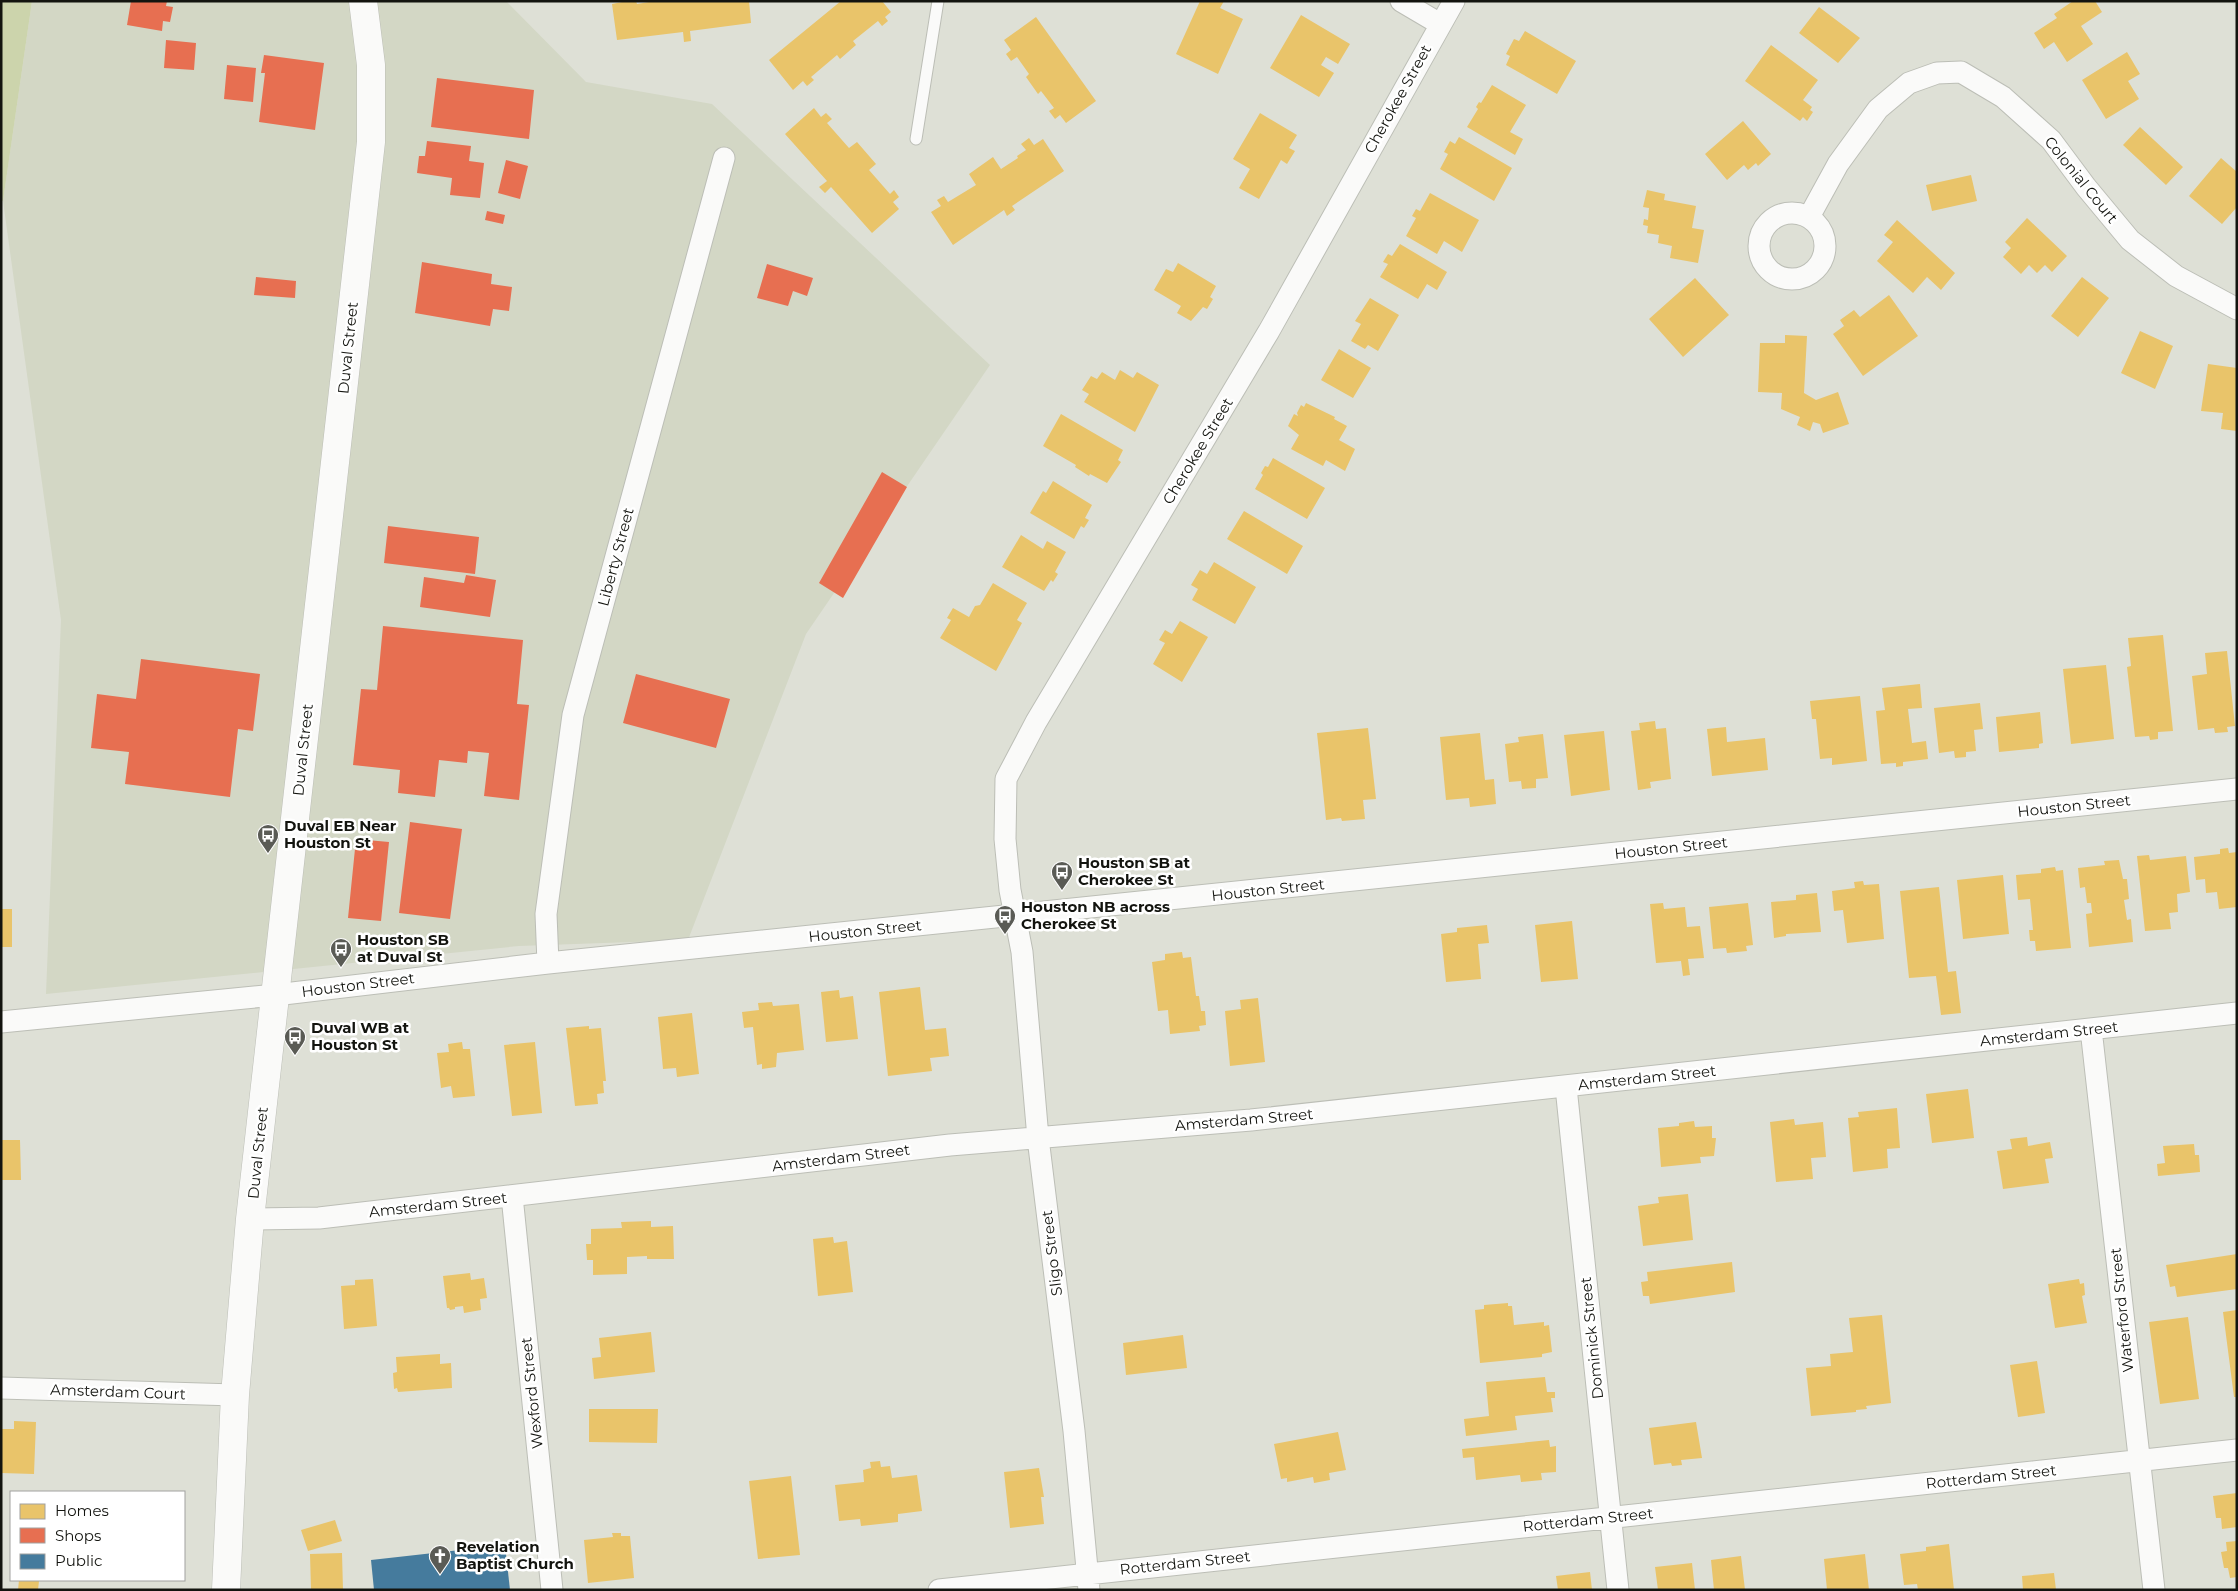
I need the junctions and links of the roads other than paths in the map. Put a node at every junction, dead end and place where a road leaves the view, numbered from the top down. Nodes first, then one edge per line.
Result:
1 (363, 1) edge
2 (938, 1) edge
3 (1401, 1) edge
4 (1454, 1) edge
5 (1440, 24) junction
6 (916, 140) dead end
7 (724, 158) dead end
8 (1809, 217) dead end
9 (2237, 310) edge
10 (2237, 789) edge
11 (1014, 916) junction
12 (548, 963) junction
13 (275, 995) junction
14 (2237, 1013) edge
15 (1, 1022) edge
16 (2091, 1029) junction
17 (1566, 1086) junction
18 (1038, 1138) junction
19 (512, 1196) junction
20 (250, 1219) junction
21 (1, 1388) edge
22 (235, 1396) junction
23 (2237, 1450) edge
24 (2139, 1461) junction
25 (1611, 1517) junction
26 (1089, 1581) edge
27 (226, 1590) edge
28 (552, 1590) edge
29 (939, 1590) edge
30 (1618, 1590) edge
31 (2154, 1590) edge

1 - 13 street, Duval Street
2 - 6 lane
3 - 5 street
4 - 5 street, Cherokee Street
5 - 11 street, Cherokee Street
7 - 12 street, Liberty Street
8 - 9 street, Colonial Court
10 - 11 street, Houston Street
11 - 12 street, Houston Street
11 - 18 street, Sligo Street
12 - 13 street, Houston Street
13 - 15 street, Houston Street
13 - 20 street, Duval Street
14 - 16 street, Amsterdam Street
16 - 17 street, Amsterdam Street
16 - 24 street, Waterford Street
17 - 18 street, Amsterdam Street
17 - 25 street, Dominick Street
18 - 19 street, Amsterdam Street
18 - 26 street, Sligo Street
19 - 20 street, Amsterdam Street
19 - 28 street, Wexford Street
20 - 22 street, Duval Street
21 - 22 street, Amsterdam Court
22 - 27 street, Duval Street
23 - 24 street, Rotterdam Street
24 - 25 street, Rotterdam Street
24 - 31 street, Waterford Street
25 - 26 street, Rotterdam Street
25 - 30 street, Dominick Street
26 - 29 street, Rotterdam Street

